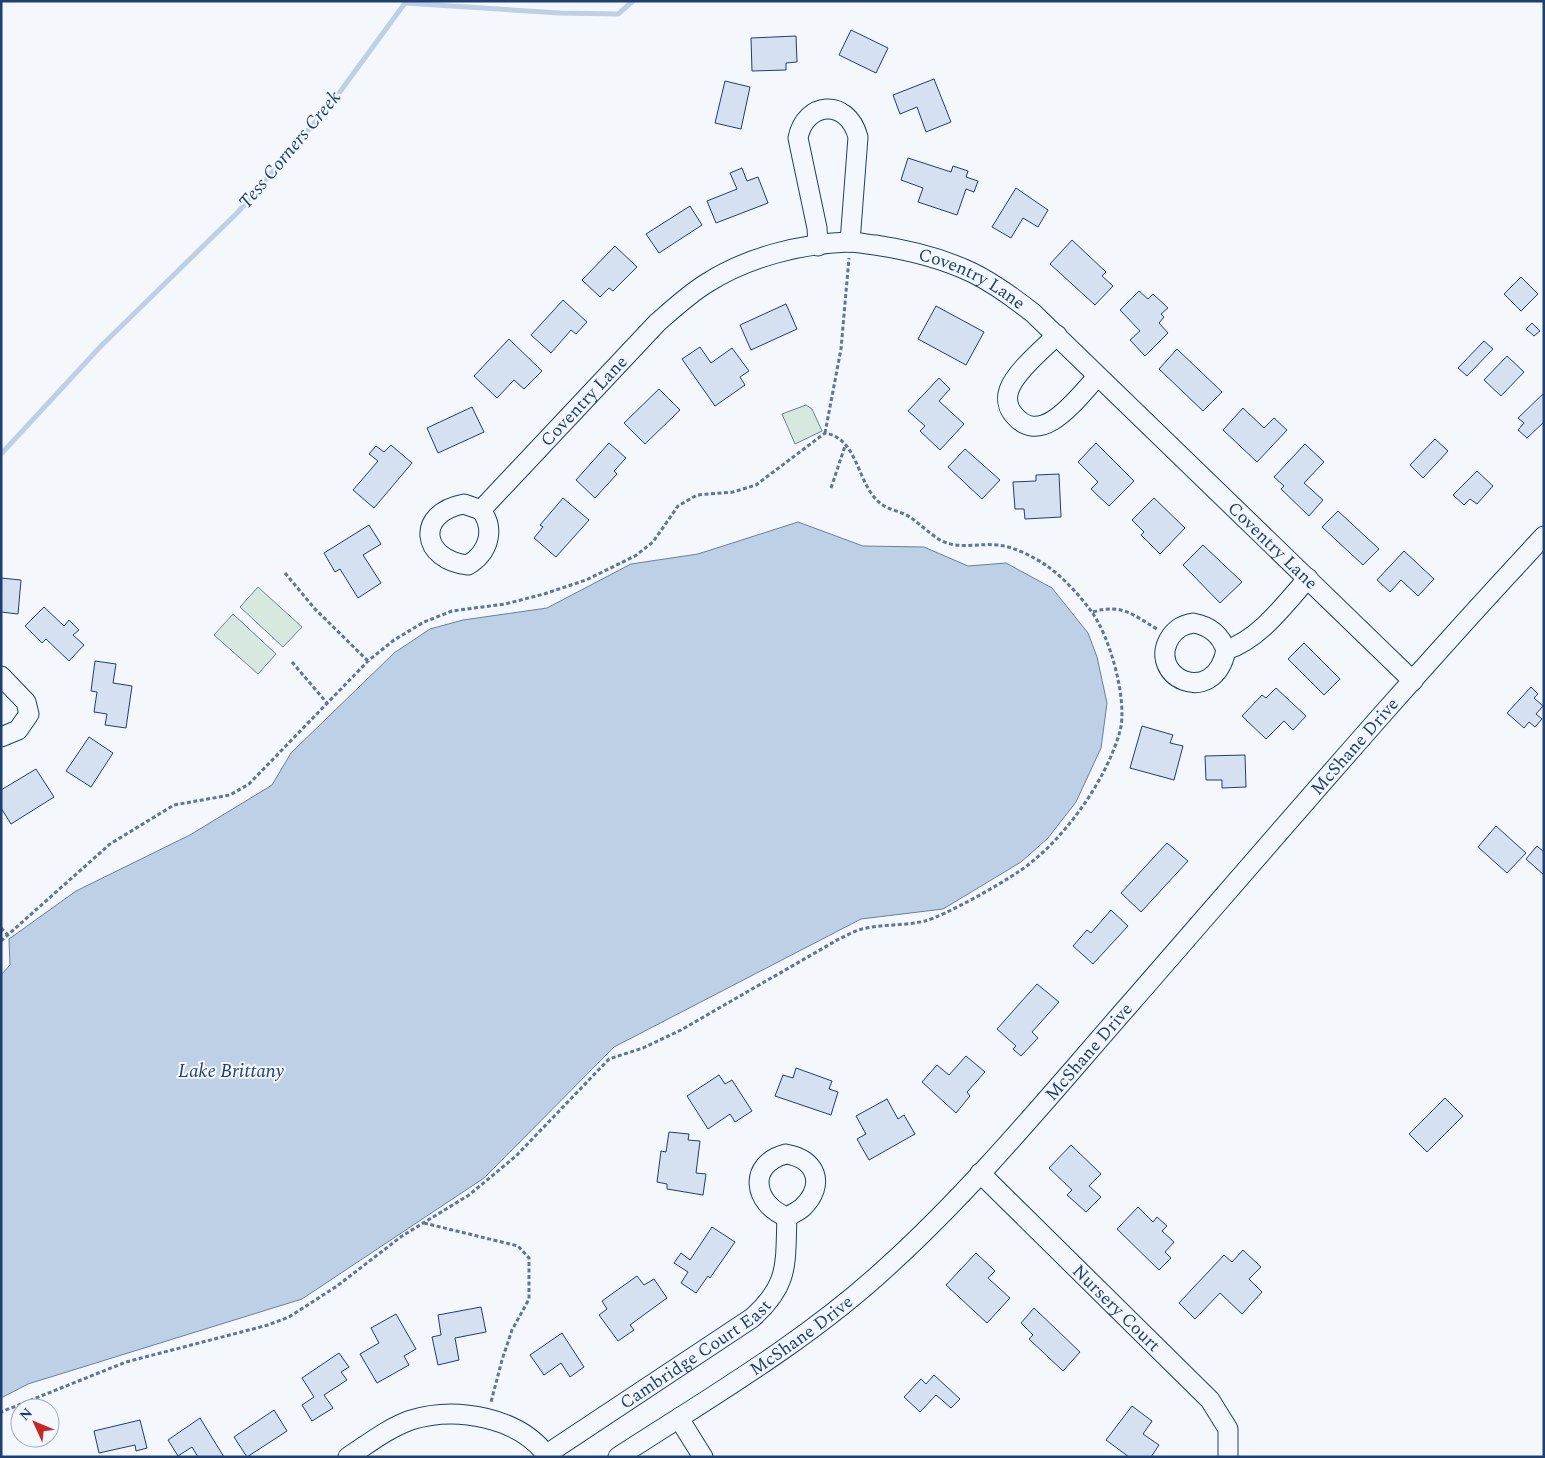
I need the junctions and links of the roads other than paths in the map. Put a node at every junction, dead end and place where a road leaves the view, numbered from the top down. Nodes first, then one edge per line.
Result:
1 (850, 242) junction
2 (818, 246) junction
3 (1057, 335) junction
4 (1097, 377) junction
5 (481, 510) dead end
6 (1544, 536) edge
7 (1308, 578) junction
8 (1226, 650) junction
9 (1, 676) edge
10 (1413, 681) junction
11 (1, 737) edge
12 (980, 1173) junction
13 (787, 1217) dead end
14 (680, 1417) junction
15 (548, 1456) edge
16 (348, 1457) edge
17 (618, 1457) edge
18 (703, 1457) edge
19 (1228, 1457) edge

1 - 2 street, Coventry Lane
1 - 2 street
1 - 3 street, Coventry Lane
2 - 5 street, Coventry Lane
3 - 4 street, Coventry Lane
3 - 4 street
4 - 7 street, Coventry Lane
6 - 10 street, McShane Drive
7 - 8 street
7 - 10 street, Coventry Lane
8 - 8 street
9 - 11 street
10 - 12 street, McShane Drive
12 - 14 street, McShane Drive
12 - 19 street, Nursery Court
13 - 15 street, Cambridge Court East
14 - 17 street, McShane Drive
14 - 18 street
15 - 16 street

